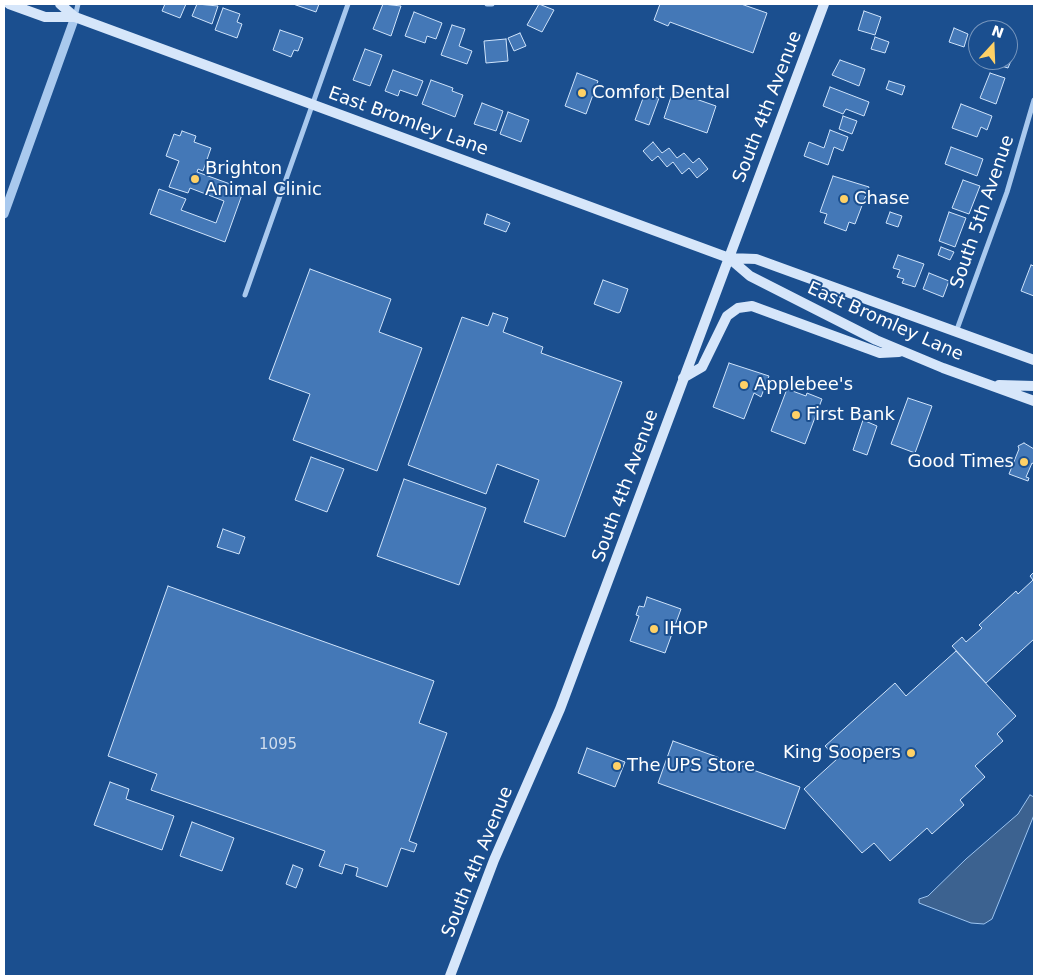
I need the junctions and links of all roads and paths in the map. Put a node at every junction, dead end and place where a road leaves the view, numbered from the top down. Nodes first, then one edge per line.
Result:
1 (9, 4) edge
2 (60, 4) edge
3 (78, 4) edge
4 (348, 4) edge
5 (487, 4) edge
6 (492, 4) edge
7 (824, 4) edge
8 (75, 17) junction
9 (1034, 100) edge
10 (312, 105) junction
11 (4, 214) edge
12 (729, 258) junction
13 (245, 295) dead end
14 (956, 332) junction
15 (902, 352) junction
16 (1034, 360) edge
17 (684, 378) junction
18 (990, 385) junction
19 (1034, 386) edge
20 (1034, 401) edge
21 (450, 976) edge

1 - 8 main road
2 - 8 main road
3 - 8 street
4 - 10 street
5 - 6 street
7 - 12 main road, South 4th Avenue
8 - 10 main road, East Bromley Lane
8 - 11 street
9 - 14 street, South 5th Avenue
10 - 12 main road, East Bromley Lane
10 - 13 street
12 - 14 main road, East Bromley Lane
12 - 15 main road, East Bromley Lane
12 - 17 main road, South 4th Avenue
14 - 16 main road, East Bromley Lane
15 - 17 main road
15 - 18 main road, East Bromley Lane
17 - 21 main road, South 4th Avenue
18 - 19 main road
18 - 20 main road, East Bromley Lane

